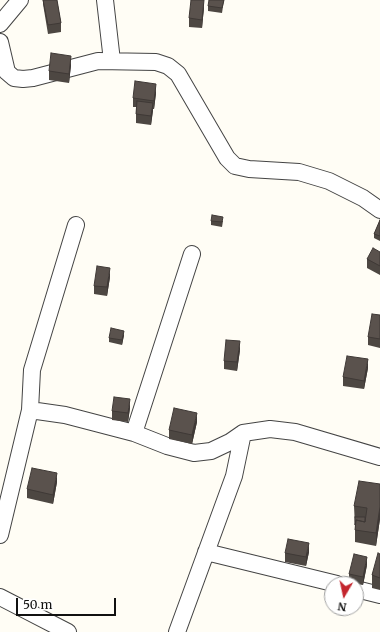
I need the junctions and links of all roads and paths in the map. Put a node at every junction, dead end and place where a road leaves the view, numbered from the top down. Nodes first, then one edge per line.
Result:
1 (20, 0) edge
2 (105, 0) edge
3 (0, 24) edge
4 (0, 42) edge
5 (112, 61) junction
6 (380, 210) edge
7 (76, 225) dead end
8 (192, 254) dead end
9 (30, 410) junction
10 (134, 433) junction
11 (244, 433) junction
12 (380, 457) edge
13 (0, 534) edge
14 (206, 552) junction
15 (324, 581) edge
16 (364, 591) edge
17 (380, 594) edge
18 (0, 597) edge
19 (68, 632) edge
20 (177, 632) edge

1 - 3 street
2 - 5 street
4 - 5 street
5 - 6 street
7 - 9 street
8 - 10 street
9 - 10 street
9 - 13 street
10 - 11 street
11 - 12 street
11 - 14 street
14 - 15 street
14 - 20 street
16 - 17 street
18 - 19 street

